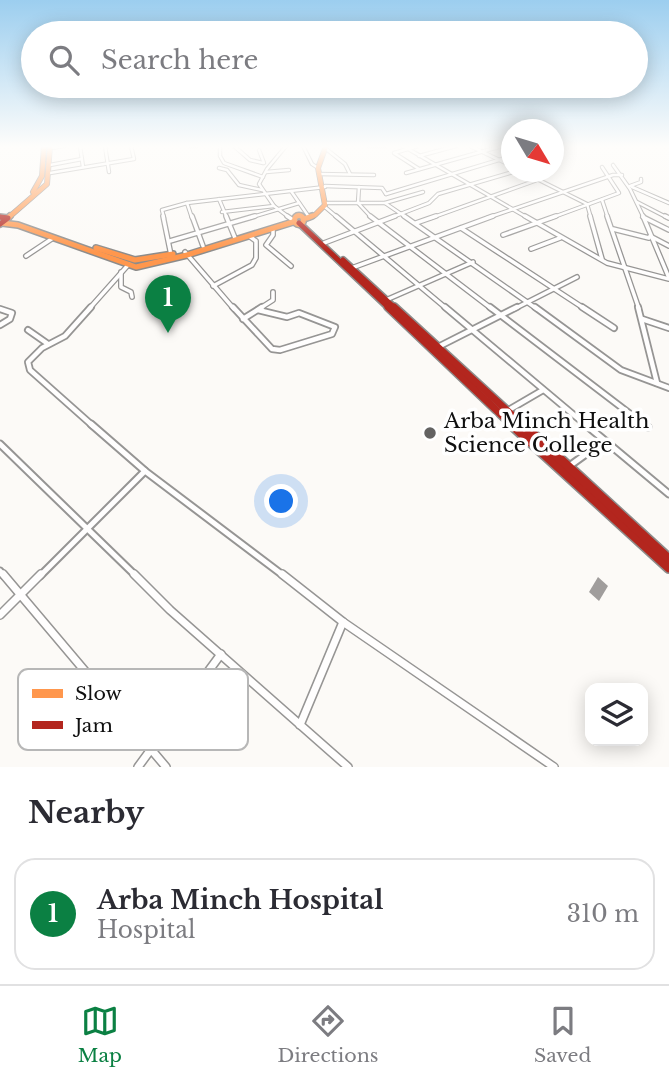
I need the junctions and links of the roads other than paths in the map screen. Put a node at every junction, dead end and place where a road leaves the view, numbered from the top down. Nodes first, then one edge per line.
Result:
1 (39, 182) edge
2 (45, 182) edge
3 (236, 182) edge
4 (260, 182) edge
5 (323, 182) edge
6 (427, 182) edge
7 (465, 182) edge
8 (484, 182) edge
9 (535, 182) edge
10 (544, 182) edge
11 (594, 182) edge
12 (613, 182) edge
13 (628, 182) edge
14 (641, 182) edge
15 (325, 186) junction
16 (471, 186) junction
17 (631, 186) junction
18 (359, 187) junction
19 (291, 191) junction
20 (264, 192) junction
21 (423, 192) dead end
22 (566, 192) junction
23 (386, 194) junction
24 (219, 198) junction
25 (492, 198) junction
26 (602, 200) junction
27 (636, 202) junction
28 (187, 203) junction
29 (299, 203) junction
30 (358, 203) junction
31 (385, 203) junction
32 (669, 203) edge
33 (587, 204) junction
34 (326, 205) junction
35 (276, 207) junction
36 (512, 209) junction
37 (222, 212) junction
38 (398, 213) junction
39 (642, 217) junction
40 (669, 218) edge
41 (3, 219) edge
42 (299, 220) junction
43 (378, 222) junction
44 (227, 223) junction
45 (415, 223) junction
46 (536, 223) junction
47 (460, 227) junction
48 (273, 228) junction
49 (613, 228) junction
50 (669, 230) edge
51 (355, 232) junction
52 (198, 235) junction
53 (503, 235) dead end
54 (249, 236) junction
55 (436, 236) junction
56 (235, 237) junction
57 (649, 237) junction
58 (53, 238) junction
59 (561, 238) junction
60 (170, 241) junction
61 (324, 243) junction
62 (204, 246) junction
63 (411, 246) junction
64 (669, 246) edge
65 (531, 249) dead end
66 (95, 250) junction
67 (186, 253) junction
68 (107, 254) junction
69 (171, 255) junction
70 (26, 256) dead end
71 (384, 256) junction
72 (602, 260) junction
73 (473, 262) junction
74 (129, 264) junction
75 (291, 266) dead end
76 (625, 268) junction
77 (349, 269) junction
78 (121, 271) junction
79 (448, 273) junction
80 (577, 277) dead end
81 (669, 279) edge
82 (213, 286) junction
83 (419, 286) junction
84 (553, 289) junction
85 (273, 292) dead end
86 (132, 297) dead end
87 (386, 300) junction
88 (528, 302) junction
89 (0, 309) edge
90 (258, 310) junction
91 (503, 315) junction
92 (243, 318) junction
93 (642, 319) junction
94 (0, 324) edge
95 (614, 328) dead end
96 (669, 328) edge
97 (29, 330) dead end
98 (475, 331) junction
99 (48, 344) junction
100 (438, 347) junction
101 (657, 384) junction
102 (669, 388) edge
103 (543, 390) junction
104 (506, 412) junction
105 (648, 427) dead end
106 (604, 441) junction
107 (0, 444) edge
108 (567, 468) junction
109 (145, 471) junction
110 (669, 494) edge
111 (88, 527) junction
112 (669, 559) edge
113 (669, 568) edge
114 (0, 571) edge
115 (22, 594) junction
116 (0, 615) edge
117 (343, 622) junction
118 (221, 654) junction
119 (84, 669) edge
120 (210, 669) edge
121 (238, 669) edge
122 (248, 678) edge
123 (300, 725) junction
124 (151, 750) joint
125 (138, 767) edge
126 (166, 767) edge
127 (348, 767) edge
128 (554, 767) edge

1 - 41 main road
2 - 41 main road
3 - 20 street
4 - 20 street
5 - 15 main road
6 - 23 street
7 - 16 street
8 - 16 street
9 - 25 street
10 - 22 street
11 - 22 street
12 - 26 street
13 - 17 street
14 - 17 street
15 - 18 street
15 - 19 street
15 - 34 main road
16 - 25 street
16 - 38 street
17 - 27 street
17 - 32 street
18 - 23 street
18 - 30 street
19 - 20 street
19 - 29 street
20 - 24 street
20 - 35 street
21 - 31 street
22 - 33 street
22 - 36 street
23 - 31 street
24 - 28 street
24 - 37 street
25 - 36 street
25 - 45 street
26 - 33 street
26 - 49 street
27 - 39 street
27 - 40 street
28 - 52 street
28 - 60 street
29 - 35 street
29 - 42 street
30 - 31 street
30 - 34 street
30 - 43 street
31 - 38 street
33 - 46 street
33 - 72 street
34 - 42 main road
34 - 51 street
35 - 37 street
35 - 42 street
35 - 44 street
36 - 46 street
36 - 47 street
37 - 44 street
38 - 43 street
38 - 45 street
39 - 50 street
39 - 57 street
41 - 58 main road
41 - 66 main road
42 - 48 main road
42 - 56 main road
42 - 61 main road
42 - 77 main road
43 - 51 street
43 - 63 street
44 - 52 street
44 - 56 street
45 - 55 street
46 - 53 street
46 - 59 street
47 - 55 street
47 - 84 street
48 - 54 main road
48 - 75 street
49 - 57 street
49 - 76 street
51 - 61 street
51 - 71 street
52 - 60 street
52 - 62 street
54 - 67 main road
54 - 82 street
55 - 63 street
55 - 73 street
56 - 62 main road
57 - 64 street
57 - 81 street
58 - 66 main road
58 - 70 street
59 - 65 street
59 - 72 street
60 - 69 street
61 - 77 main road
62 - 67 main road
63 - 71 street
63 - 79 street
66 - 68 main road
67 - 69 main road
67 - 74 main road
67 - 82 street
68 - 69 main road
68 - 74 main road
71 - 77 street
71 - 83 street
72 - 76 street
73 - 79 street
73 - 88 street
74 - 78 street
76 - 81 street
76 - 93 street
77 - 87 main road
77 - 113 main road
78 - 86 street
78 - 99 street
79 - 83 street
79 - 91 street
80 - 84 street
82 - 92 street
83 - 87 street
83 - 98 street
84 - 88 street
84 - 95 street
85 - 90 street
87 - 100 main road
88 - 91 street
88 - 101 street
89 - 94 street
90 - 92 street
90 - 92 street
91 - 98 street
91 - 105 street
93 - 96 street
93 - 101 street
97 - 99 street
98 - 100 street
98 - 103 street
99 - 109 street
100 - 104 main road
101 - 102 street
103 - 104 street
103 - 106 street
104 - 108 main road
106 - 108 street
106 - 110 street
107 - 111 street
108 - 112 main road
109 - 111 street
109 - 117 street
111 - 115 street
111 - 118 street
114 - 115 street
115 - 116 street
115 - 119 street
117 - 123 street
117 - 128 street
118 - 120 street
118 - 121 street
122 - 123 street
123 - 127 street
124 - 125 street
124 - 126 street

